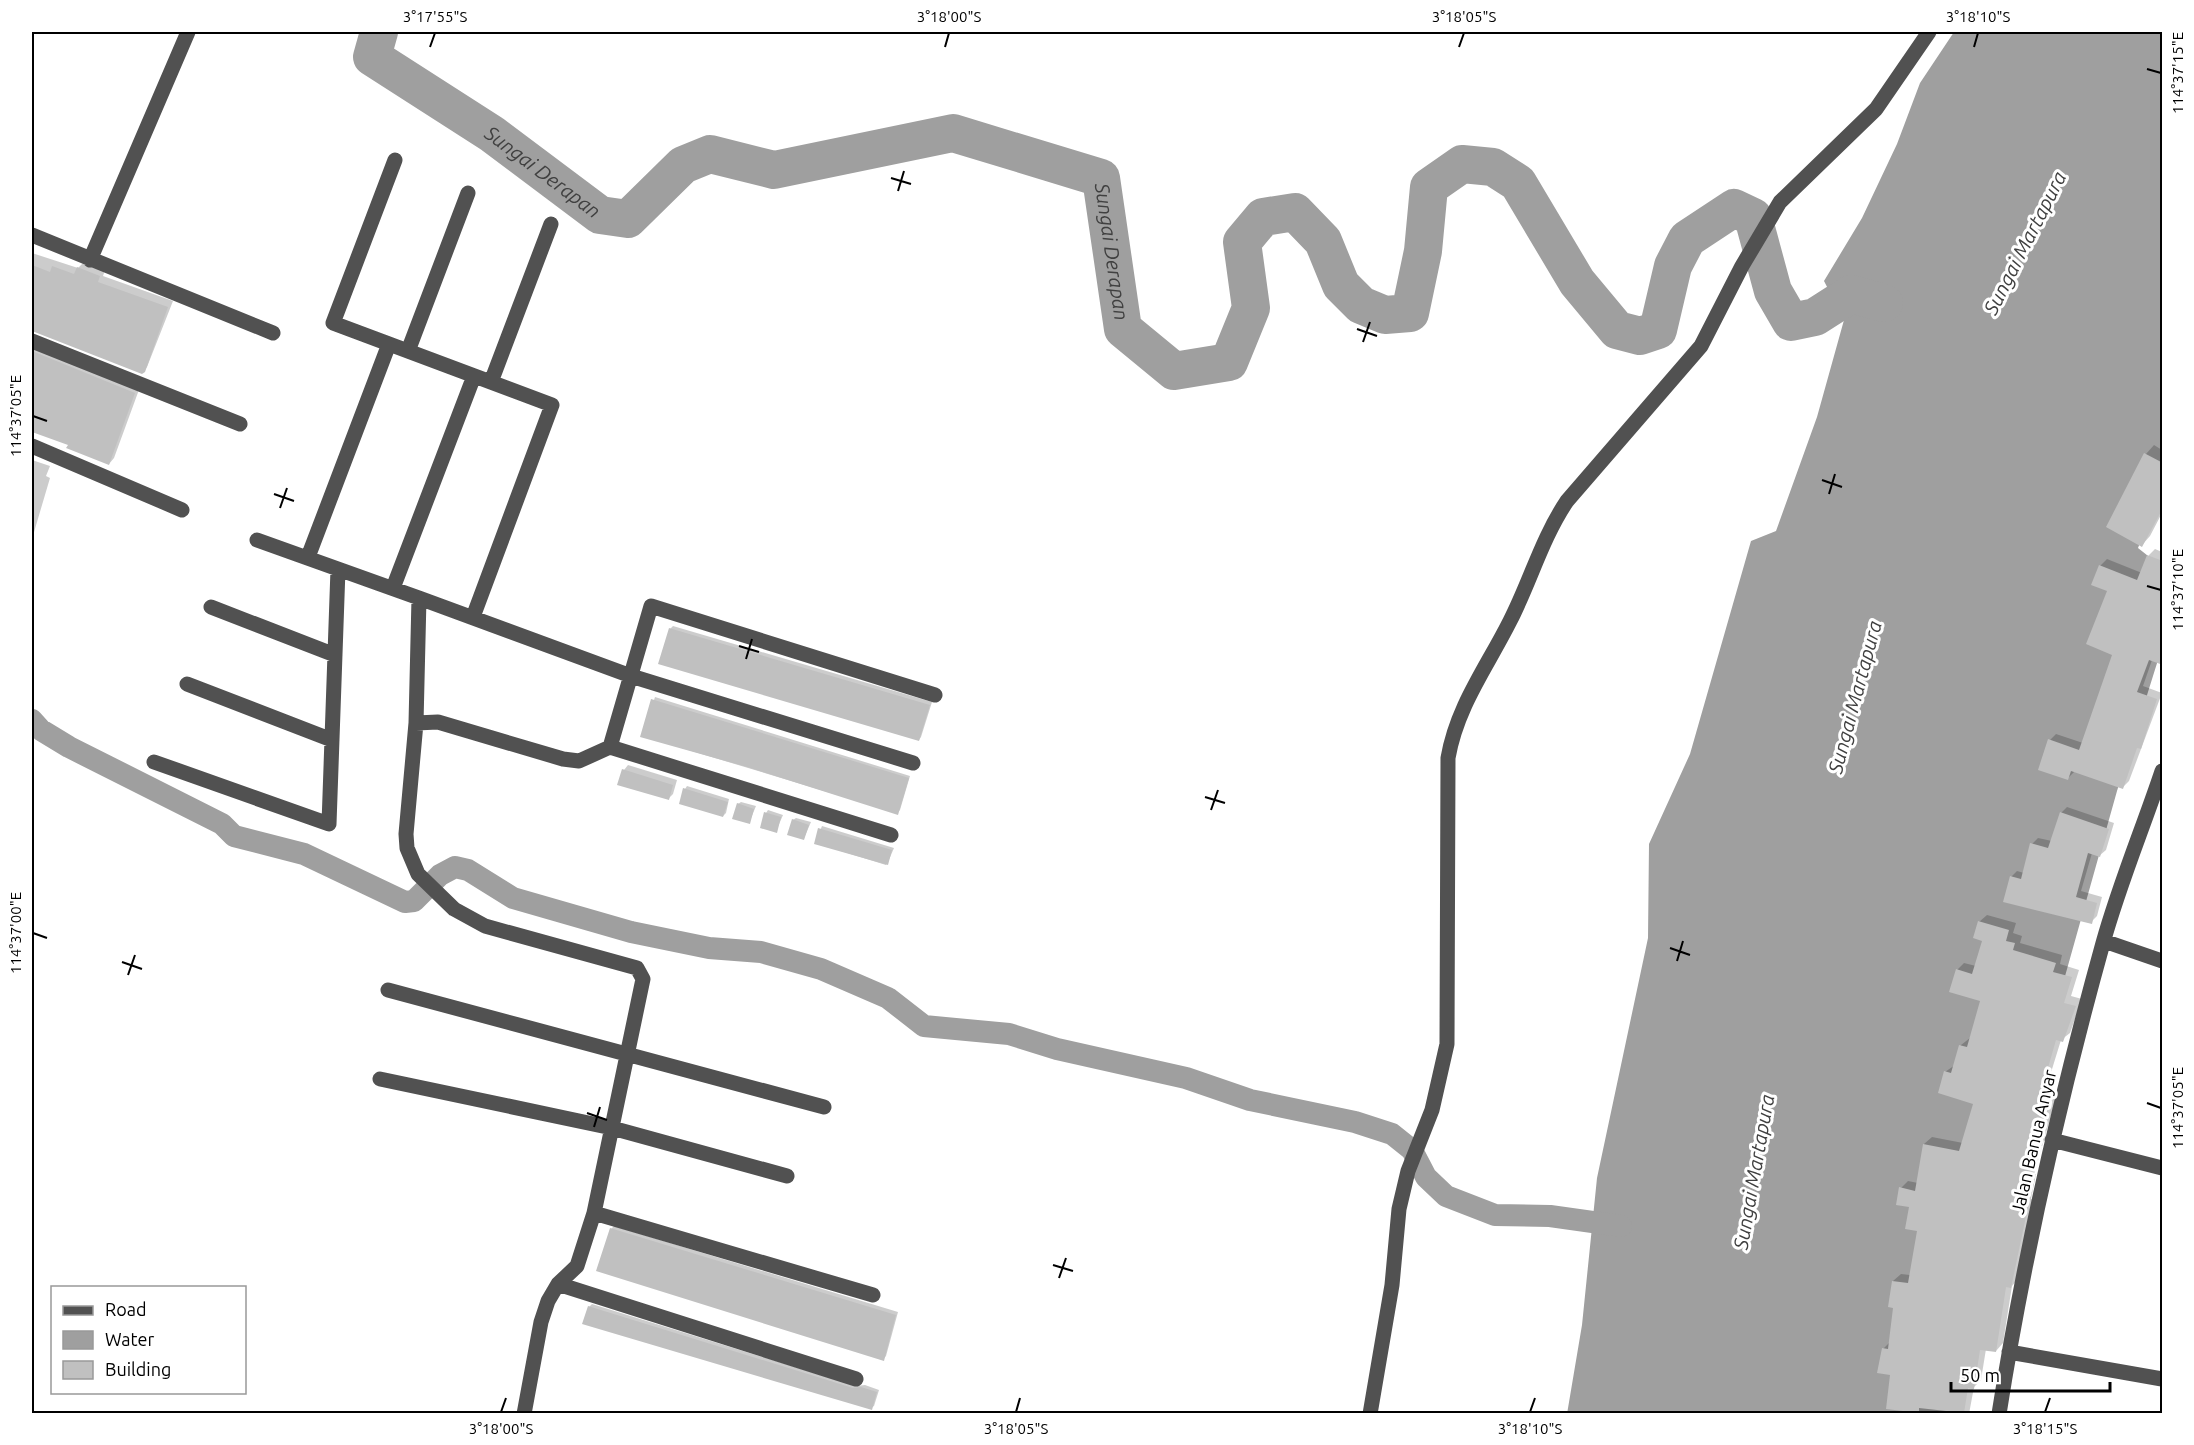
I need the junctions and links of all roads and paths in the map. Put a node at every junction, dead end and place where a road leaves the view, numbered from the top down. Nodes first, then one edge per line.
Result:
1 (188, 32) edge
2 (1929, 32) edge
3 (395, 160) dead end
4 (468, 193) dead end
5 (551, 224) dead end
6 (32, 235) edge
7 (90, 260) junction
8 (273, 333) dead end
9 (32, 341) edge
10 (389, 344) junction
11 (408, 351) junction
12 (474, 376) junction
13 (491, 382) junction
14 (240, 424) dead end
15 (32, 446) edge
16 (182, 510) dead end
17 (257, 540) dead end
18 (308, 558) junction
19 (338, 568) junction
20 (393, 588) junction
21 (419, 598) junction
22 (211, 607) dead end
23 (473, 617) junction
24 (335, 655) junction
25 (631, 676) junction
26 (187, 684) dead end
27 (935, 694) dead end
28 (416, 723) junction
29 (332, 740) junction
30 (610, 747) junction
31 (154, 762) dead end
32 (913, 764) dead end
33 (2163, 771) edge
34 (891, 835) dead end
35 (2104, 941) junction
36 (2163, 961) edge
37 (388, 990) dead end
38 (628, 1053) junction
39 (380, 1079) dead end
40 (824, 1107) dead end
41 (612, 1128) junction
42 (2052, 1140) junction
43 (2163, 1168) edge
44 (787, 1176) dead end
45 (594, 1213) junction
46 (558, 1284) junction
47 (873, 1295) dead end
48 (2008, 1353) junction
49 (856, 1379) dead end
50 (2163, 1379) edge
51 (524, 1413) edge
52 (1370, 1413) edge
53 (1999, 1413) edge

1 - 7 street
2 - 52 street
3 - 10 street
4 - 11 street
5 - 13 street
6 - 7 street
7 - 8 street
9 - 14 street
10 - 11 street
10 - 18 street
11 - 12 street
12 - 13 street
12 - 20 street
13 - 23 street
15 - 16 street
17 - 18 street
18 - 19 street
19 - 20 street
19 - 24 street
20 - 21 street
21 - 23 street
21 - 28 street
22 - 24 street
23 - 25 street
24 - 29 street
25 - 27 street
25 - 30 street
25 - 32 street
26 - 29 street
28 - 30 street
28 - 38 street
29 - 31 street
30 - 34 street
33 - 35 street, Jalan Banua Anyar
35 - 36 street
35 - 42 street, Jalan Banua Anyar
37 - 38 street
38 - 40 street
38 - 41 street
39 - 41 street
41 - 44 street
41 - 45 street
42 - 43 street
42 - 48 street, Jalan Banua Anyar
45 - 46 street
45 - 47 street
46 - 49 street
46 - 51 street
48 - 50 street
48 - 53 street, Jalan Banua Anyar

